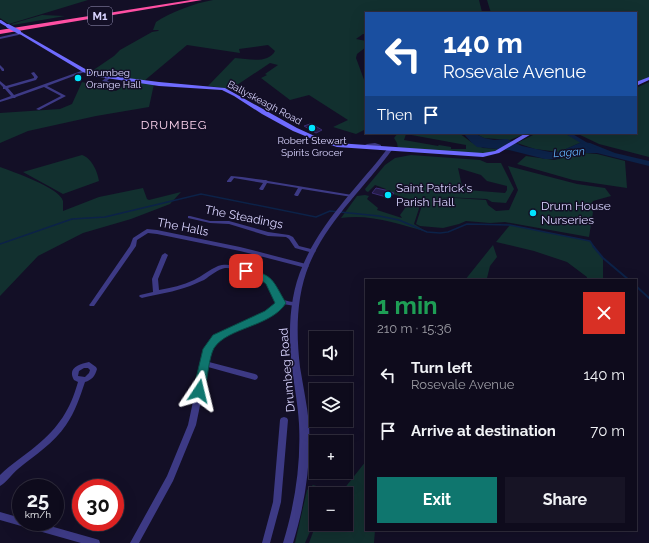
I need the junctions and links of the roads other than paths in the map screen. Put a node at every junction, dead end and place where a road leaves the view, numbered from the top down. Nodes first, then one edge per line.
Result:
1 (190, 0) edge
2 (200, 0) edge
3 (0, 21) edge
4 (0, 31) edge
5 (21, 33) junction
6 (0, 38) edge
7 (0, 66) edge
8 (3, 70) dead end
9 (85, 71) junction
10 (33, 74) dead end
11 (109, 77) junction
12 (649, 78) edge
13 (0, 82) edge
14 (637, 84) edge
15 (45, 86) junction
16 (4, 88) junction
17 (106, 88) dead end
18 (14, 97) junction
19 (0, 101) edge
20 (38, 108) dead end
21 (528, 134) edge
22 (367, 145) dead end
23 (380, 149) junction
24 (390, 149) junction
25 (229, 181) dead end
26 (266, 181) junction
27 (302, 187) junction
28 (261, 188) dead end
29 (296, 195) dead end
30 (352, 196) junction
31 (190, 217) dead end
32 (312, 252) junction
33 (165, 256) dead end
34 (306, 266) junction
35 (156, 293) junction
36 (142, 296) dead end
37 (282, 303) junction
38 (295, 304) junction
39 (92, 305) dead end
40 (204, 363) junction
41 (255, 376) dead end
42 (82, 380) dead end
43 (284, 420) dead end
44 (0, 482) edge
45 (0, 516) edge
46 (12, 519) edge
47 (54, 531) edge
48 (96, 543) edge
49 (134, 543) edge
50 (266, 543) edge
51 (288, 543) edge

1 - 4 highway, M1
2 - 4 highway, M1
3 - 5 main road, Ballyskeagh Road, bridge
5 - 6 street
5 - 9 main road, Ballyskeagh Road
7 - 8 street
9 - 11 main road, Ballyskeagh Road
9 - 15 street
10 - 16 street
11 - 17 street
11 - 23 main road, Ballyskeagh Road
12 - 14 main road
13 - 16 street
15 - 18 street
15 - 20 street
16 - 18 street
18 - 19 street
21 - 24 main road, Ballyskeagh Road
22 - 23 street
23 - 24 main road, Ballyskeagh Road
24 - 30 street, Drumbeg Road
25 - 26 street
26 - 27 street
26 - 28 street
27 - 29 street
27 - 30 street
30 - 32 street, Drumbeg Road
31 - 32 street, The Steadings
32 - 34 street, Drumbeg Road
33 - 35 street
34 - 38 street, Drumbeg Road
34 - 39 street, The Halls
35 - 36 street
35 - 37 street
37 - 38 street
37 - 40 street
38 - 51 street, Drumbeg Road
40 - 41 street
40 - 49 street
42 - 44 street
43 - 50 street
45 - 46 street
47 - 48 street

